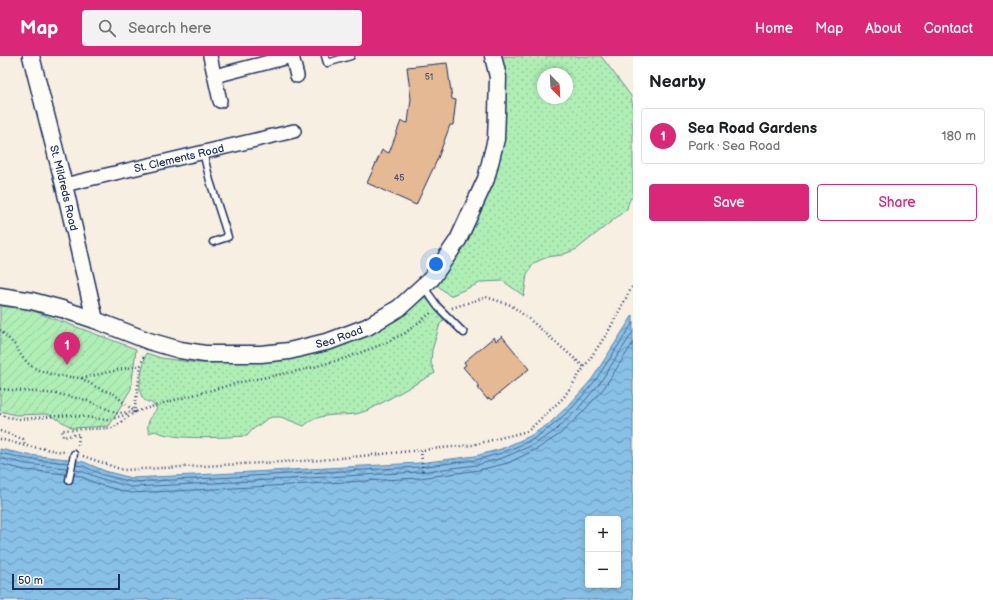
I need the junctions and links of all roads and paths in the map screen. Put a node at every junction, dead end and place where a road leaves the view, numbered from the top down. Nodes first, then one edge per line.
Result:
1 (31, 56) edge
2 (210, 56) edge
3 (292, 56) edge
4 (325, 56) edge
5 (351, 56) edge
6 (493, 56) edge
7 (215, 76) junction
8 (297, 76) dead end
9 (220, 101) dead end
10 (294, 131) dead end
11 (203, 152) junction
12 (64, 185) junction
13 (213, 242) dead end
14 (633, 285) edge
15 (423, 286) junction
16 (0, 296) edge
17 (438, 307) junction
18 (452, 308) dead end
19 (95, 320) junction
20 (0, 330) edge
21 (464, 333) dead end
22 (149, 341) junction
23 (141, 365) junction
24 (584, 367) junction
25 (81, 378) junction
26 (0, 389) edge
27 (134, 412) junction
28 (0, 414) edge
29 (0, 431) edge
30 (79, 434) dead end
31 (0, 439) edge
32 (26, 446) junction
33 (421, 450) junction
34 (74, 454) junction
35 (423, 474) dead end
36 (69, 480) dead end

1 - 12 street, St. Mildreds Road
2 - 7 street
3 - 7 street
3 - 8 street
4 - 5 lane
6 - 15 street, Sea Road
7 - 9 street
10 - 11 street, St. Clements Road
11 - 12 street, St. Clements Road
11 - 13 lane
12 - 19 street, St. Mildreds Road
14 - 24 path
15 - 17 lane
15 - 22 street, Sea Road
16 - 19 street, Sea Road
17 - 21 lane
17 - 27 path
18 - 24 path
19 - 22 street, Sea Road
20 - 25 path
22 - 23 path
23 - 25 path
23 - 27 path
24 - 33 path
25 - 27 path
26 - 27 path
27 - 28 path
27 - 30 path
29 - 32 path
31 - 32 path
32 - 34 path
33 - 34 path
33 - 35 path
34 - 36 lane

